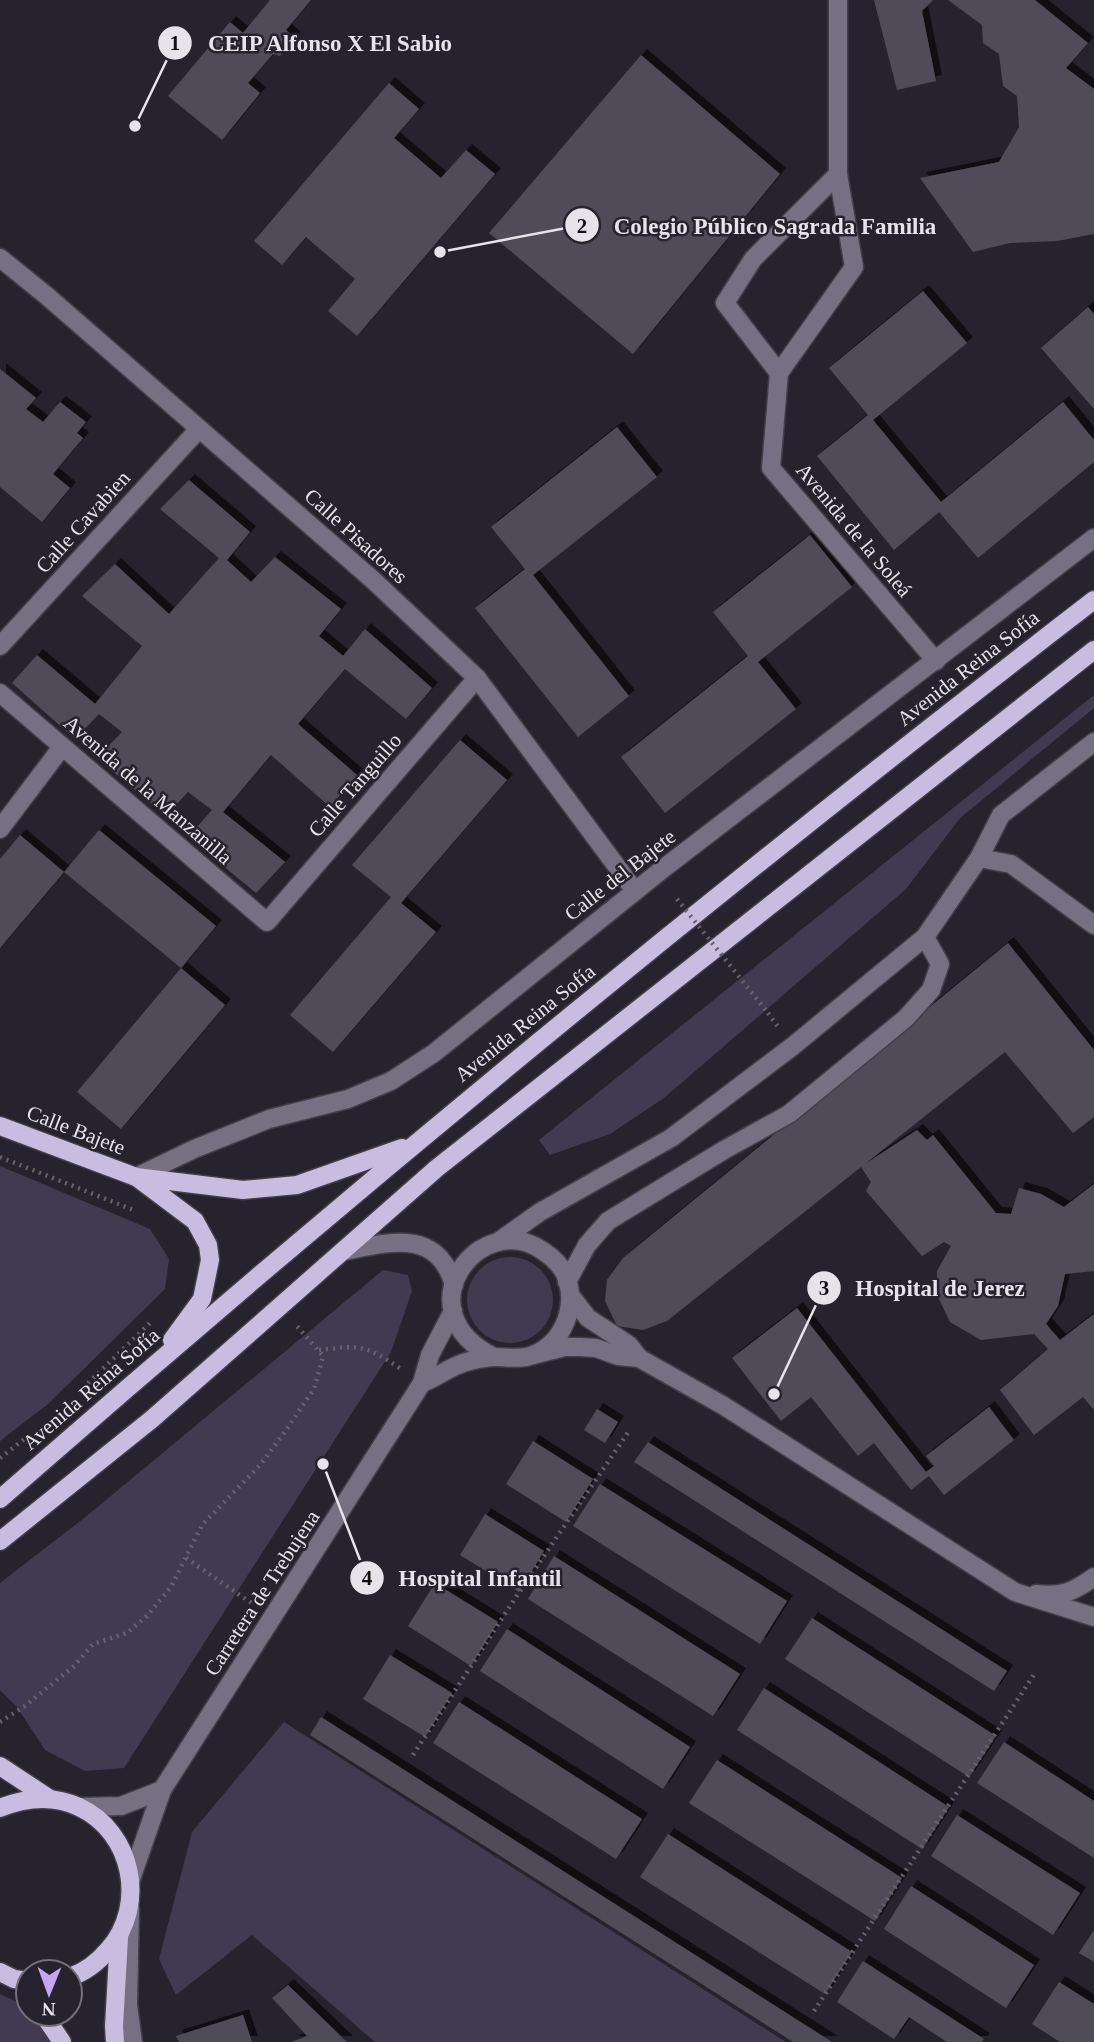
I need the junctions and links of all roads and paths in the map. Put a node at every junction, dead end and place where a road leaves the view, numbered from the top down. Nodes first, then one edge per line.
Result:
1 (838, 0) edge
2 (838, 174) junction
3 (0, 258) edge
4 (779, 373) junction
5 (199, 429) junction
6 (1094, 538) edge
7 (1094, 600) edge
8 (0, 646) edge
9 (1094, 650) edge
10 (936, 661) junction
11 (477, 678) junction
12 (0, 693) edge
13 (1094, 742) edge
14 (62, 747) junction
15 (0, 829) edge
16 (979, 858) junction
17 (635, 891) junction
18 (677, 899) dead end
19 (267, 922) joint
20 (1094, 925) edge
21 (925, 937) junction
22 (768, 1013) dead end
23 (0, 1126) edge
24 (415, 1143) junction
25 (0, 1157) edge
26 (136, 1177) junction
27 (141, 1213) dead end
28 (498, 1242) junction
29 (344, 1251) junction
30 (454, 1285) junction
31 (568, 1289) junction
32 (279, 1308) junction
33 (453, 1311) junction
34 (319, 1350) junction
35 (533, 1355) junction
36 (494, 1357) junction
37 (639, 1359) junction
38 (155, 1364) junction
39 (422, 1383) junction
40 (629, 1431) dead end
41 (0, 1499) edge
42 (5, 1537) edge
43 (186, 1558) junction
44 (1094, 1577) edge
45 (1015, 1591) junction
46 (1094, 1617) edge
47 (274, 1618) junction
48 (1035, 1673) dead end
49 (0, 1722) edge
50 (413, 1755) dead end
51 (0, 1766) edge
52 (162, 1790) junction
53 (50, 1799) junction
54 (79, 1807) junction
55 (0, 1808) edge
56 (131, 1879) junction
57 (130, 1906) junction
58 (119, 1938) junction
59 (84, 1969) edge
60 (814, 2011) dead end
61 (115, 2042) edge
62 (133, 2042) edge

1 - 2 street
2 - 4 street
2 - 4 street
3 - 5 street, Calle Pisadores
4 - 10 street, Avenida de la Soleá
5 - 8 street, Calle Cavabien
5 - 11 street, Calle Pisadores
6 - 10 street, Calle del Bajete
7 - 24 main road, Avenida Reina Sofía
9 - 29 main road
10 - 17 street, Calle del Bajete
11 - 17 street, Calle Pisadores
11 - 19 street, Calle Tanguillo
12 - 14 street, Avenida de la Manzanilla
13 - 16 street, Carretera de Trebujena
14 - 15 street
14 - 19 street, Avenida de la Manzanilla
16 - 20 street
16 - 21 street, Carretera de Trebujena
17 - 26 street, Calle del Bajete
18 - 22 path, bridge
21 - 28 street, Carretera de Trebujena
21 - 31 street
23 - 26 main road, Calle Bajete
24 - 26 main road
24 - 38 main road, Avenida Reina Sofía
25 - 27 path
26 - 38 main road
28 - 30 street, Carretera de Trebujena
28 - 31 street
29 - 30 street
29 - 32 main road
30 - 33 street, Carretera de Trebujena
31 - 35 street
31 - 37 street
32 - 34 path
32 - 42 main road
33 - 36 street
33 - 39 street, Carretera de Trebujena
34 - 39 path
34 - 43 path
35 - 36 street, Carretera de Trebujena
35 - 37 street, Carretera de Trebujena
36 - 39 street, Carretera de Trebujena
37 - 45 street
38 - 41 main road, Avenida Reina Sofía
39 - 47 street, Carretera de Trebujena
40 - 50 path
43 - 47 path
43 - 49 path
44 - 45 street
45 - 46 street
47 - 52 street, Carretera de Trebujena
48 - 60 path
51 - 53 main road
52 - 54 street
52 - 56 street, Carretera de Trebujena
53 - 54 main road
53 - 55 main road
54 - 56 main road
56 - 57 main road
57 - 58 main road
57 - 62 street
58 - 59 main road
58 - 61 main road

